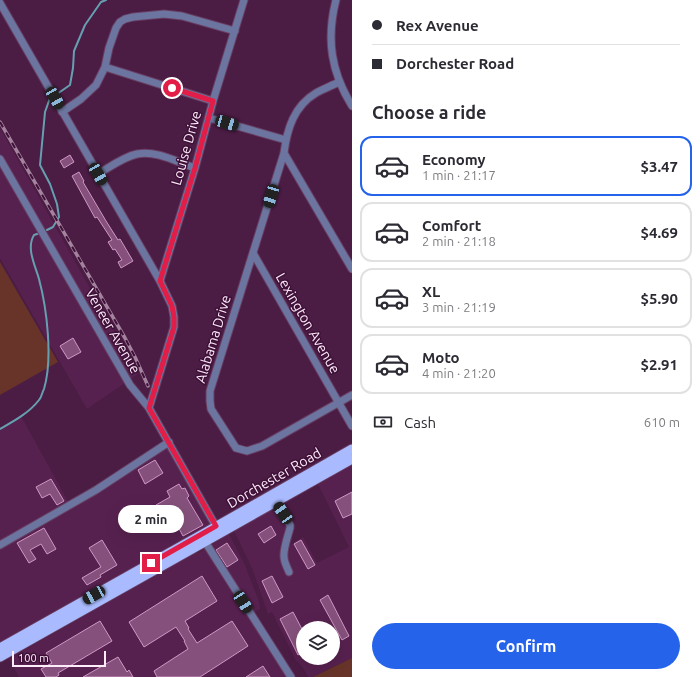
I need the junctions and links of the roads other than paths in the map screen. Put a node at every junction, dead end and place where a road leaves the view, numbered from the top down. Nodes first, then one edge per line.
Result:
1 (244, 0) edge
2 (336, 0) edge
3 (0, 3) edge
4 (234, 31) junction
5 (105, 67) junction
6 (339, 82) junction
7 (213, 101) junction
8 (352, 106) edge
9 (62, 112) junction
10 (209, 118) junction
11 (286, 140) junction
12 (284, 153) junction
13 (0, 159) edge
14 (195, 168) junction
15 (98, 174) junction
16 (253, 253) junction
17 (352, 269) edge
18 (160, 281) junction
19 (352, 395) edge
20 (338, 402) junction
21 (149, 408) junction
22 (352, 426) edge
23 (169, 442) junction
24 (352, 449) edge
25 (352, 459) edge
26 (274, 499) junction
27 (218, 530) junction
28 (203, 539) junction
29 (0, 545) edge
30 (289, 572) dead end
31 (0, 648) edge
32 (0, 657) edge
33 (291, 677) edge

1 - 4 street, Louise Drive
2 - 6 street
3 - 9 street
4 - 5 street
4 - 7 street, Louise Drive
5 - 7 street
5 - 9 street
6 - 8 street
6 - 11 street, Alabama Drive
7 - 10 street, Louise Drive
9 - 15 street
10 - 11 street
10 - 14 street, Louise Drive
11 - 12 street, Alabama Drive
12 - 16 street, Alabama Drive
12 - 17 street
13 - 21 street, Veneer Avenue
14 - 15 street
14 - 18 street, Louise Drive
15 - 18 street
16 - 20 street, Lexington Avenue
16 - 20 street, Alabama Drive
18 - 21 street
19 - 20 street, Alabama Drive
20 - 22 street, Lexington Avenue
21 - 23 street, Veneer Avenue
23 - 27 street, Veneer Avenue
23 - 29 street
24 - 26 main road, Dorchester Road
25 - 26 main road, Dorchester Road
26 - 27 main road, Dorchester Road
26 - 30 street
27 - 28 main road, Dorchester Road
28 - 31 main road, Dorchester Road
28 - 32 main road, Dorchester Road
28 - 33 street

